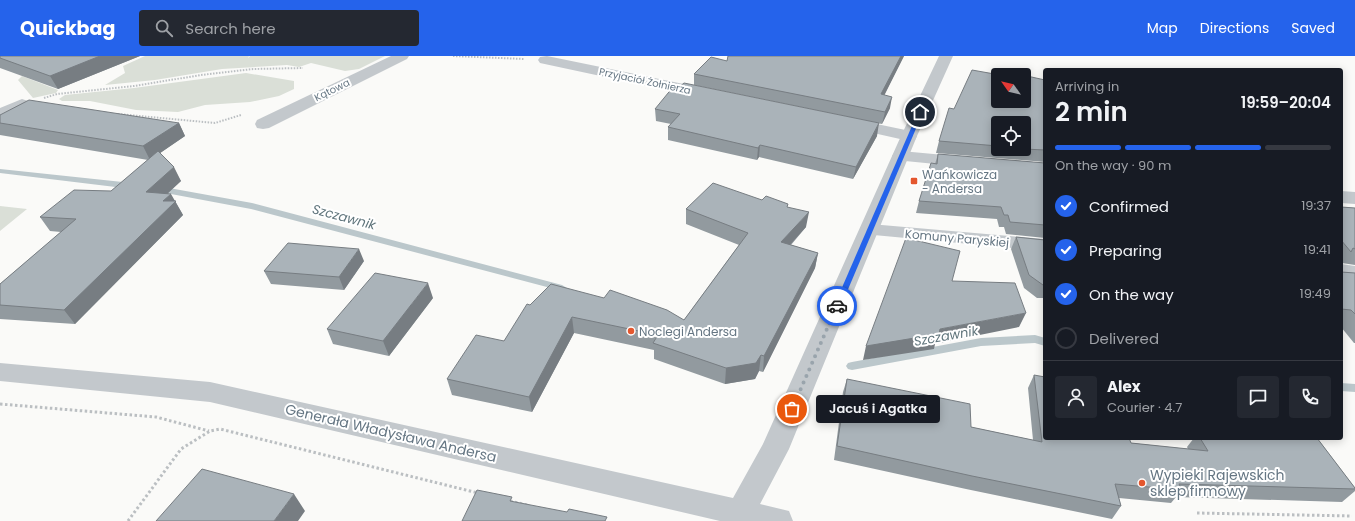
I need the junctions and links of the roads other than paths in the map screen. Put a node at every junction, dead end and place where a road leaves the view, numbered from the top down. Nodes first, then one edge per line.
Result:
1 (402, 56) edge
2 (946, 56) edge
3 (545, 60) road end
4 (722, 97) edge
5 (22, 104) edge
6 (0, 114) edge
7 (831, 120) edge
8 (263, 124) dead end
9 (905, 146) junction
10 (983, 163) edge
11 (1343, 197) edge
12 (1355, 198) edge
13 (870, 230) junction
14 (1043, 245) edge
15 (1343, 271) edge
16 (1355, 273) edge
17 (0, 372) edge
18 (737, 517) edge
19 (778, 521) edge

1 - 8 street, Kątowa
2 - 9 street
3 - 4 street, Przyjaciół Żołnierza
5 - 6 street
7 - 9 street
9 - 10 street
9 - 13 street
11 - 12 street
13 - 14 street, Komuny Paryskiej
13 - 18 street
15 - 16 street
17 - 18 street, Generała Władysława Andersa
18 - 19 street, Generała Władysława Andersa

